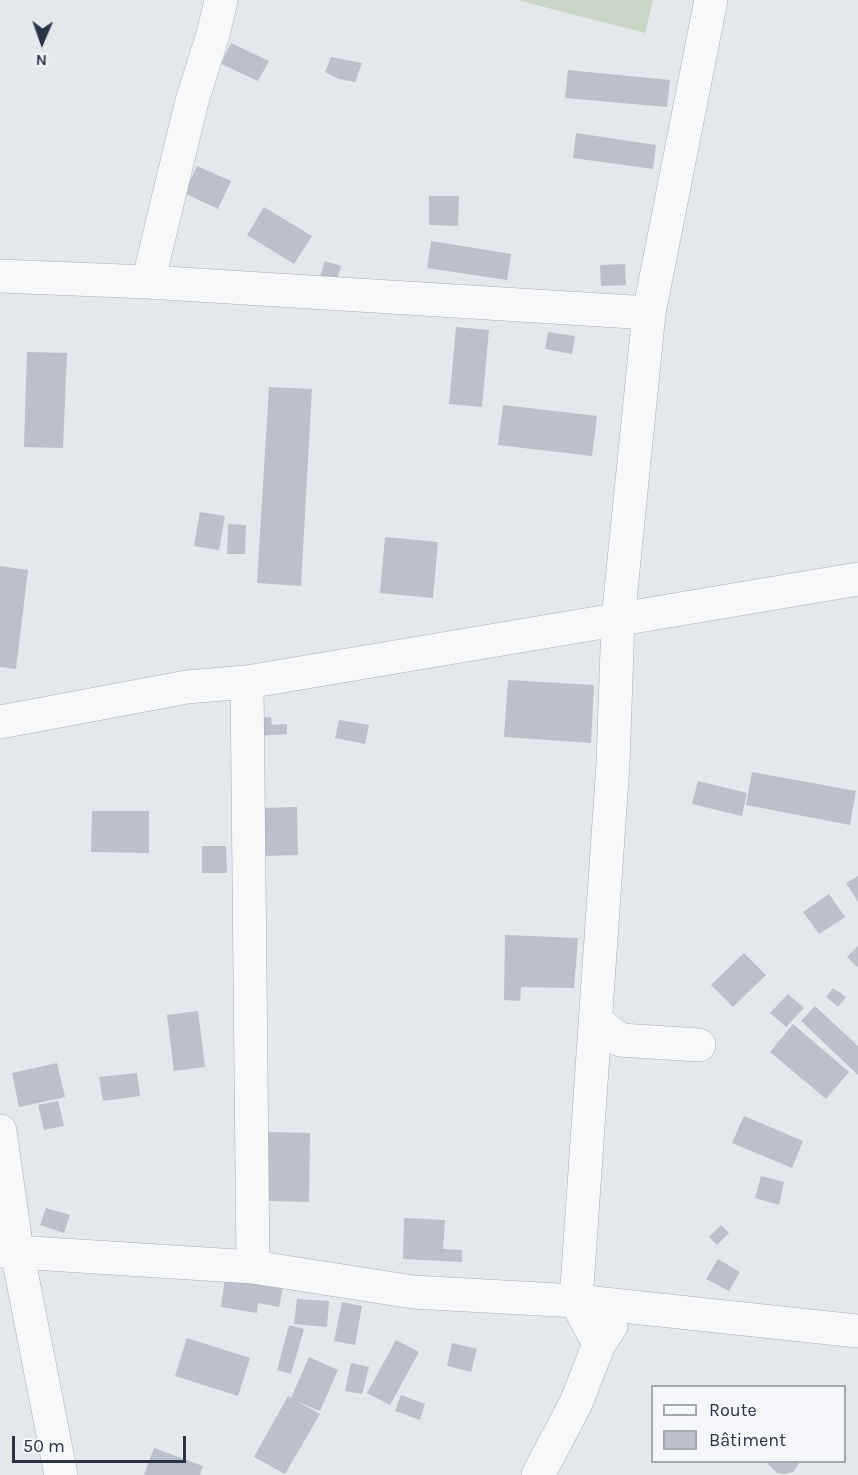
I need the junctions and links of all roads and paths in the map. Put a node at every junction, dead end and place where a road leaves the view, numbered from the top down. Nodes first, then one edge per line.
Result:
1 (221, 0) edge
2 (711, 0) edge
3 (0, 276) edge
4 (148, 282) junction
5 (649, 314) junction
6 (858, 579) edge
7 (618, 620) junction
8 (247, 682) junction
9 (0, 722) edge
10 (603, 1039) junction
11 (699, 1045) dead end
12 (0, 1131) edge
13 (9, 1251) edge
14 (253, 1267) junction
15 (576, 1301) junction
16 (624, 1306) junction
17 (858, 1331) edge
18 (599, 1344) junction
19 (61, 1475) edge
20 (538, 1475) edge

1 - 4 street
2 - 5 street
3 - 4 street
4 - 5 street
5 - 7 street
6 - 7 street
7 - 8 street
7 - 10 street
8 - 9 street
8 - 14 street
10 - 11 street
10 - 15 street
12 - 13 street
13 - 14 street
13 - 19 street
14 - 15 street
15 - 16 street
15 - 18 street
16 - 17 street
16 - 18 street
18 - 20 street

